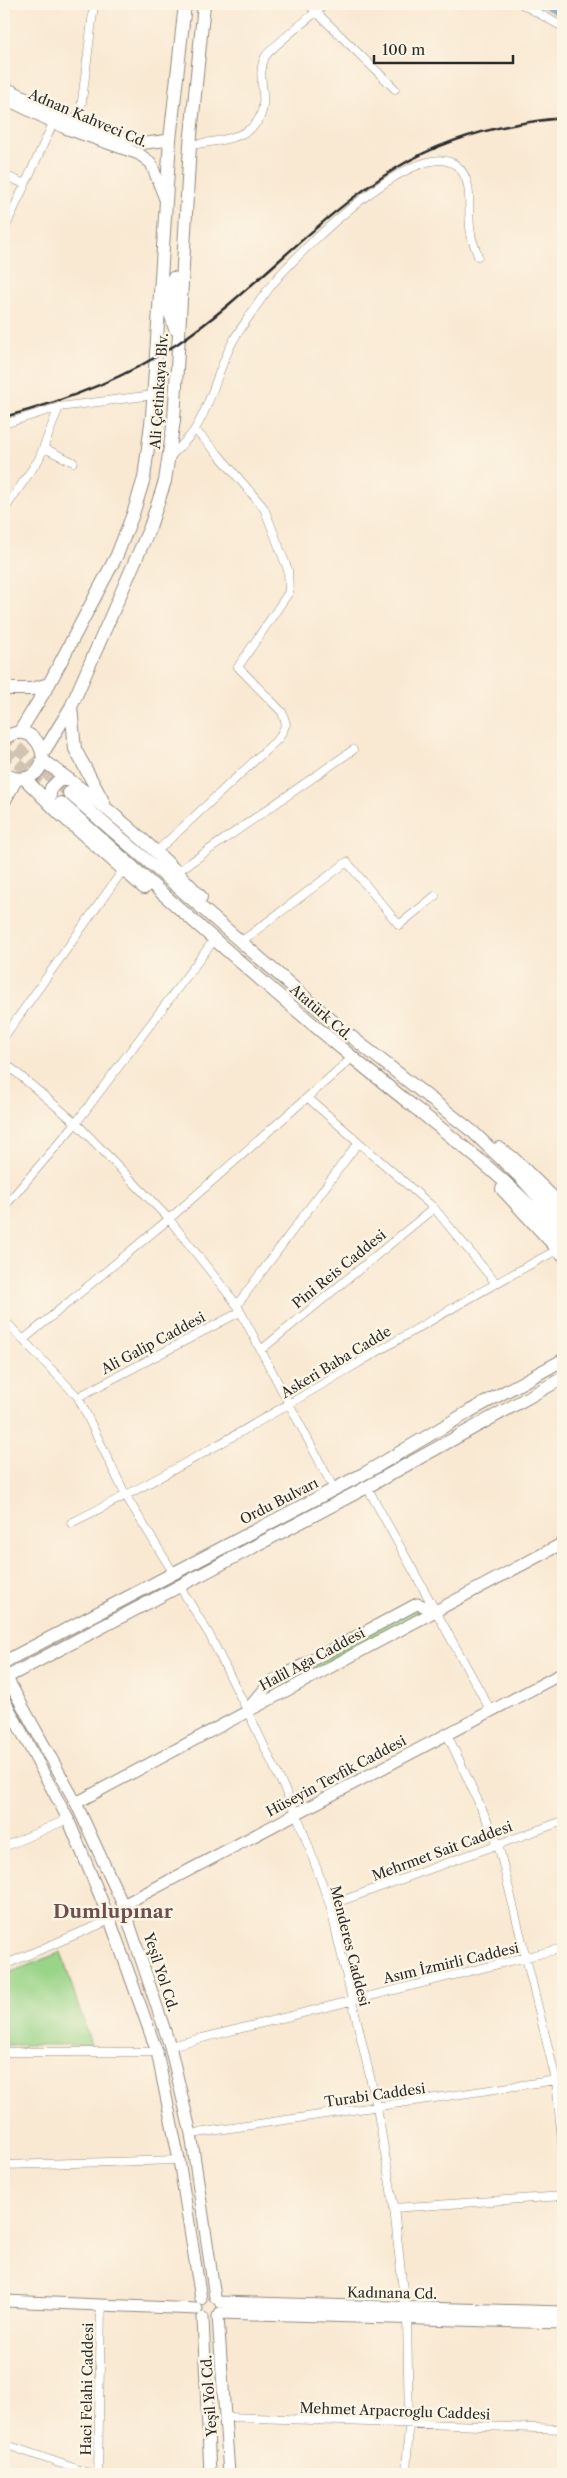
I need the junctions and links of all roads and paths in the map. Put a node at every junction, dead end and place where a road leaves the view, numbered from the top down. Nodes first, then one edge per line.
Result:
1 (94, 4) edge
2 (185, 4) edge
3 (204, 4) edge
4 (308, 4) edge
5 (326, 4) edge
6 (522, 4) edge
7 (315, 13) junction
8 (563, 27) edge
9 (4, 87) edge
10 (395, 89) dead end
11 (4, 98) edge
12 (55, 118) junction
13 (79, 125) junction
14 (170, 140) junction
15 (190, 144) junction
16 (4, 175) edge
17 (25, 184) junction
18 (166, 200) junction
19 (4, 230) edge
20 (478, 256) dead end
21 (178, 336) junction
22 (153, 395) junction
23 (59, 407) junction
24 (4, 424) edge
25 (195, 430) junction
26 (44, 448) junction
27 (168, 459) junction
28 (73, 462) dead end
29 (4, 510) edge
30 (49, 684) junction
31 (4, 689) edge
32 (72, 707) junction
33 (4, 724) edge
34 (12, 735) edge
35 (353, 750) dead end
36 (42, 757) junction
37 (4, 773) edge
38 (20, 779) junction
39 (70, 780) junction
40 (60, 799) junction
41 (4, 803) edge
42 (115, 816) junction
43 (154, 853) junction
44 (122, 870) junction
45 (177, 872) junction
46 (435, 896) dead end
47 (214, 940) junction
48 (242, 941) junction
49 (4, 1037) edge
50 (352, 1058) junction
51 (4, 1062) edge
52 (308, 1098) junction
53 (76, 1123) junction
54 (474, 1132) junction
55 (358, 1143) junction
56 (4, 1207) edge
57 (563, 1207) edge
58 (434, 1208) junction
59 (169, 1219) junction
60 (563, 1224) edge
61 (562, 1248) edge
62 (495, 1282) junction
63 (238, 1309) junction
64 (4, 1320) edge
65 (23, 1340) junction
66 (261, 1350) junction
67 (563, 1360) edge
68 (562, 1381) edge
69 (78, 1397) junction
70 (290, 1404) junction
71 (368, 1487) junction
72 (334, 1489) junction
73 (126, 1496) junction
74 (71, 1523) dead end
75 (563, 1543) edge
76 (174, 1574) junction
77 (180, 1587) junction
78 (436, 1610) junction
79 (4, 1662) edge
80 (563, 1673) edge
81 (7, 1680) edge
82 (4, 1698) edge
83 (247, 1710) junction
84 (491, 1711) junction
85 (447, 1734) junction
86 (76, 1802) junction
87 (296, 1815) junction
88 (68, 1819) junction
89 (563, 1821) edge
90 (498, 1844) junction
91 (4, 1848) edge
92 (123, 1905) junction
93 (330, 1905) junction
94 (110, 1920) junction
95 (563, 1948) edge
96 (527, 1958) junction
97 (4, 1965) edge
98 (351, 1999) junction
99 (170, 2046) junction
100 (4, 2052) edge
101 (157, 2052) junction
102 (560, 2080) edge
103 (377, 2107) junction
104 (191, 2134) junction
105 (563, 2152) edge
106 (179, 2160) junction
107 (4, 2165) edge
108 (563, 2196) edge
109 (394, 2208) junction
110 (4, 2300) edge
111 (101, 2305) junction
112 (218, 2307) junction
113 (200, 2309) junction
114 (563, 2312) edge
115 (406, 2313) junction
116 (563, 2322) edge
117 (226, 2417) junction
118 (409, 2424) junction
119 (563, 2429) edge
120 (4, 2444) edge
121 (91, 2474) edge
122 (98, 2474) edge
123 (210, 2474) edge
124 (229, 2474) edge
125 (406, 2474) edge

1 - 13 street
2 - 14 main road, Ali Çetinkaya Blv.
3 - 15 main road, Ali Çetinkaya Blv.
4 - 7 street
5 - 7 street
6 - 8 street
7 - 10 street
7 - 15 street
9 - 12 street, Adnan Kahveci Cd.
11 - 12 street, Adnan Kahveci Cd.
12 - 13 street, Adnan Kahveci Cd.
12 - 17 street
12 - 18 street, Adnan Kahveci Cd.
13 - 14 street, Adnan Kahveci Cd.
14 - 18 main road, Ali Çetinkaya Blv.
14 - 21 main road
15 - 21 main road, Ali Çetinkaya Blv.
16 - 17 street
17 - 19 street
18 - 22 main road, Ali Çetinkaya Blv.
20 - 25 street
21 - 27 main road, Ali Çetinkaya Blv.
22 - 23 street
22 - 30 main road, Ali Çetinkaya Blv.
23 - 24 street
23 - 26 street
25 - 27 street
25 - 43 street
26 - 28 street
26 - 29 street
27 - 32 main road, Ali Çetinkaya Blv.
30 - 31 main road
30 - 34 main road, Ali Çetinkaya Blv.
32 - 36 main road, Ali Çetinkaya Blv.
32 - 42 main road
33 - 34 main road
34 - 36 main road
35 - 45 street
36 - 38 main road
36 - 39 main road
37 - 38 main road
38 - 40 main road
38 - 41 street
39 - 40 main road
39 - 42 main road
40 - 44 main road
40 - 47 main road, Atatürk Cd.
40 - 48 main road, Atatürk Cd.
42 - 43 main road
43 - 45 main road
44 - 47 main road
44 - 49 street
45 - 48 main road
46 - 48 street
47 - 50 main road, Atatürk Cd.
47 - 53 street
48 - 54 main road, Atatürk Cd.
50 - 52 street
50 - 61 main road, Atatürk Cd.
51 - 53 street
52 - 55 street
52 - 59 street
53 - 56 street
53 - 59 street
54 - 57 main road
54 - 60 main road, Atatürk Cd.
55 - 58 street
55 - 63 street
58 - 62 street
58 - 66 street, Pini Reis Caddesi
59 - 63 street
59 - 65 street
61 - 62 street, Askeri Baba Cadde
62 - 70 street, Askeri Baba Cadde
63 - 66 street
63 - 69 street, Ali Galip Caddesi
64 - 65 street
65 - 69 street
66 - 70 street
67 - 72 main road, Ordu Bulvarı
68 - 71 main road, Ordu Bulvarı
69 - 73 street
70 - 72 street
70 - 73 street, Askeri Baba Cadde
71 - 77 main road, Ordu Bulvarı
71 - 78 street
72 - 76 main road, Ordu Bulvarı
73 - 74 street, Askeri Baba Cadde
73 - 76 street
75 - 78 street, Halil Aga Caddesi
76 - 79 main road, Ordu Bulvarı
77 - 81 main road, Ordu Bulvarı
77 - 83 street, Menderes Caddesi
78 - 83 street, Halil Aga Caddesi
78 - 84 street
79 - 81 main road, Ordu Bulvarı
80 - 84 street, Hüseyin Tevfik Caddesi
81 - 86 street, Yeşil Yol Cd.
82 - 88 street, Yeşil Yol Cd.
83 - 86 street, Halil Aga Caddesi
83 - 87 street, Menderes Caddesi
84 - 85 street, Hüseyin Tevfik Caddesi
85 - 87 street, Hüseyin Tevfik Caddesi
85 - 90 street
86 - 92 street, Yeşil Yol Cd.
87 - 92 street, Hüseyin Tevfik Caddesi
87 - 93 street, Menderes Caddesi
88 - 91 street
88 - 94 street, Yeşil Yol Cd.
89 - 90 street, Mehrmet Sait Caddesi
90 - 93 street, Mehrmet Sait Caddesi
90 - 96 street
92 - 99 street, Yeşil Yol Cd.
93 - 98 street, Menderes Caddesi
94 - 97 street
94 - 101 street, Yeşil Yol Cd.
95 - 96 street, Asım İzmirli Caddesi
96 - 98 street, Asım İzmirli Caddesi
96 - 102 street
98 - 99 street, Asım İzmirli Caddesi
98 - 103 street, Menderes Caddesi
99 - 104 street, Yeşil Yol Cd.
100 - 101 street
101 - 106 street, Yeşil Yol Cd.
102 - 103 street, Turabi Caddesi
102 - 105 street
103 - 104 street, Turabi Caddesi
103 - 109 street, Menderes Caddesi
104 - 112 street, Yeşil Yol Cd.
106 - 107 street
106 - 113 street, Yeşil Yol Cd.
108 - 109 street
109 - 115 street, Menderes Caddesi
110 - 111 street
111 - 113 street
111 - 122 street, Haci Felahi Caddesi
112 - 113 street
112 - 113 street
112 - 115 street, Kadınana Cd.
112 - 117 street, Yeşil Yol Cd.
113 - 123 street, Yeşil Yol Cd.
114 - 115 street, Kadınana Cd.
115 - 116 street, Kadınana Cd.
115 - 118 street, Menderes Caddesi
117 - 118 street, Mehmet Arpacroglu Caddesi
117 - 124 street, Yeşil Yol Cd.
118 - 119 street, Mehmet Arpacroglu Caddesi
118 - 125 street, Menderes Caddesi
120 - 121 street

